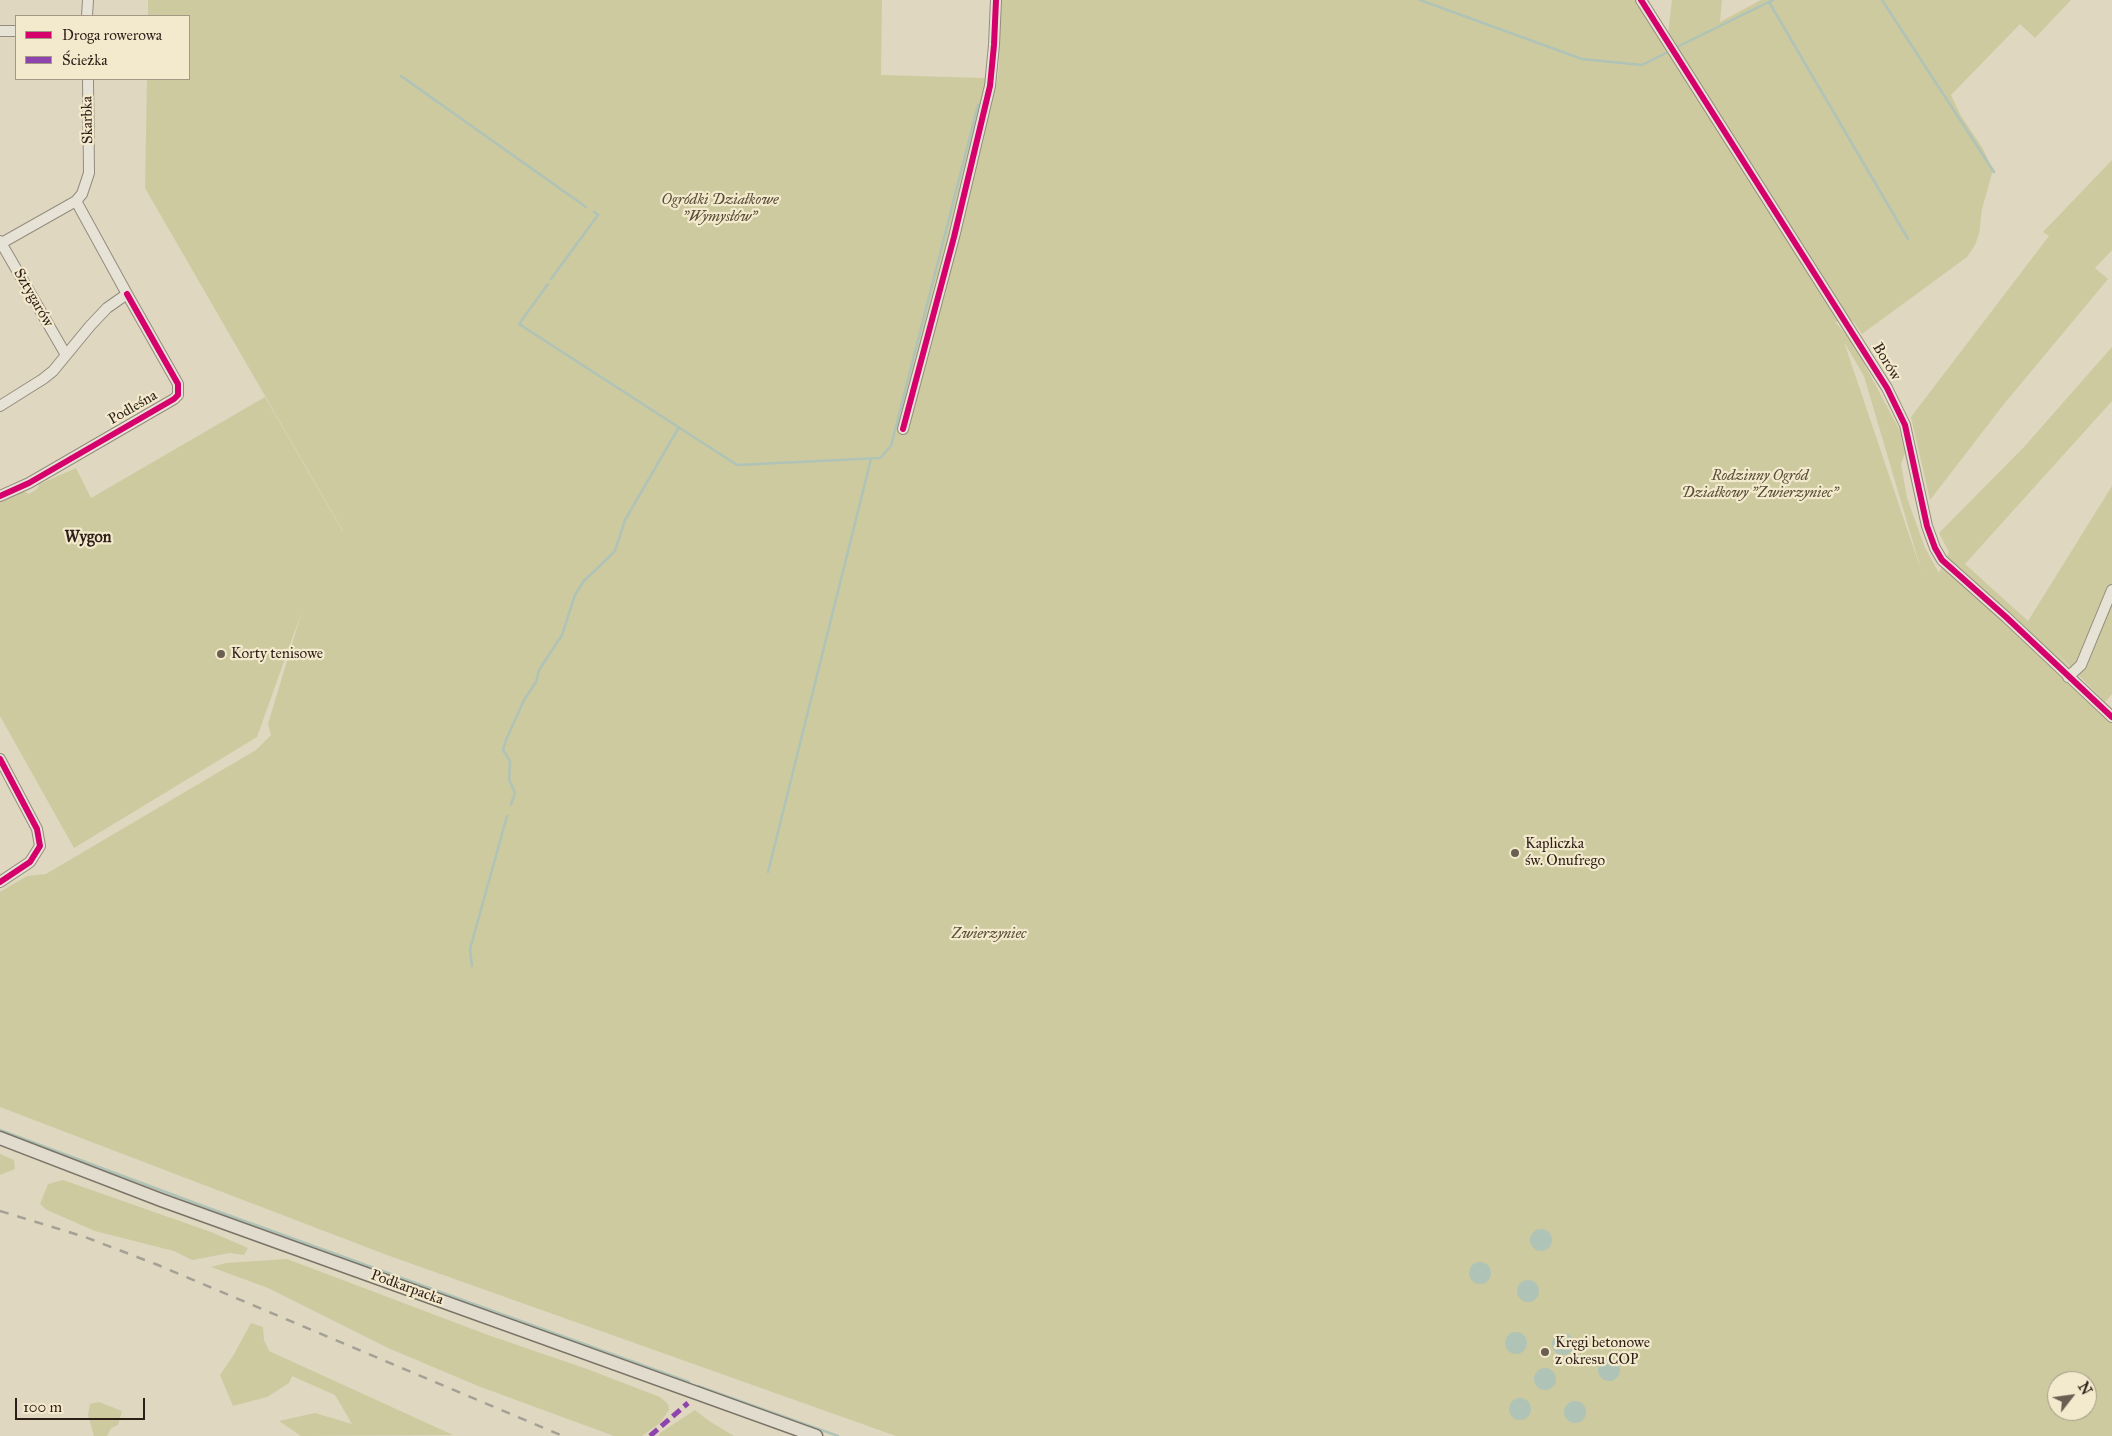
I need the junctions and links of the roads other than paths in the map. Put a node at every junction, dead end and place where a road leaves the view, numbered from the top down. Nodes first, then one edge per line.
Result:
1 (88, 0) edge
2 (996, 0) edge
3 (1641, 0) edge
4 (87, 15) edge
5 (0, 31) edge
6 (15, 31) edge
7 (88, 80) edge
8 (76, 201) junction
9 (0, 243) edge
10 (127, 294) junction
11 (66, 355) junction
12 (0, 406) edge
13 (903, 429) dead end
14 (0, 496) edge
15 (2112, 590) edge
16 (2068, 676) junction
17 (2112, 717) edge
18 (0, 759) edge
19 (0, 882) edge
20 (0, 1138) edge
21 (816, 1436) edge

1 - 4 street
2 - 13 street
3 - 16 street, Borów
5 - 6 street
7 - 8 street, Skarbka
8 - 9 street
8 - 10 street
9 - 11 street, Sztygarów
10 - 11 street
10 - 14 street, Podleśna
11 - 12 street
15 - 16 street
16 - 17 street, Borów
18 - 19 street
20 - 21 main road, Podkarpacka

